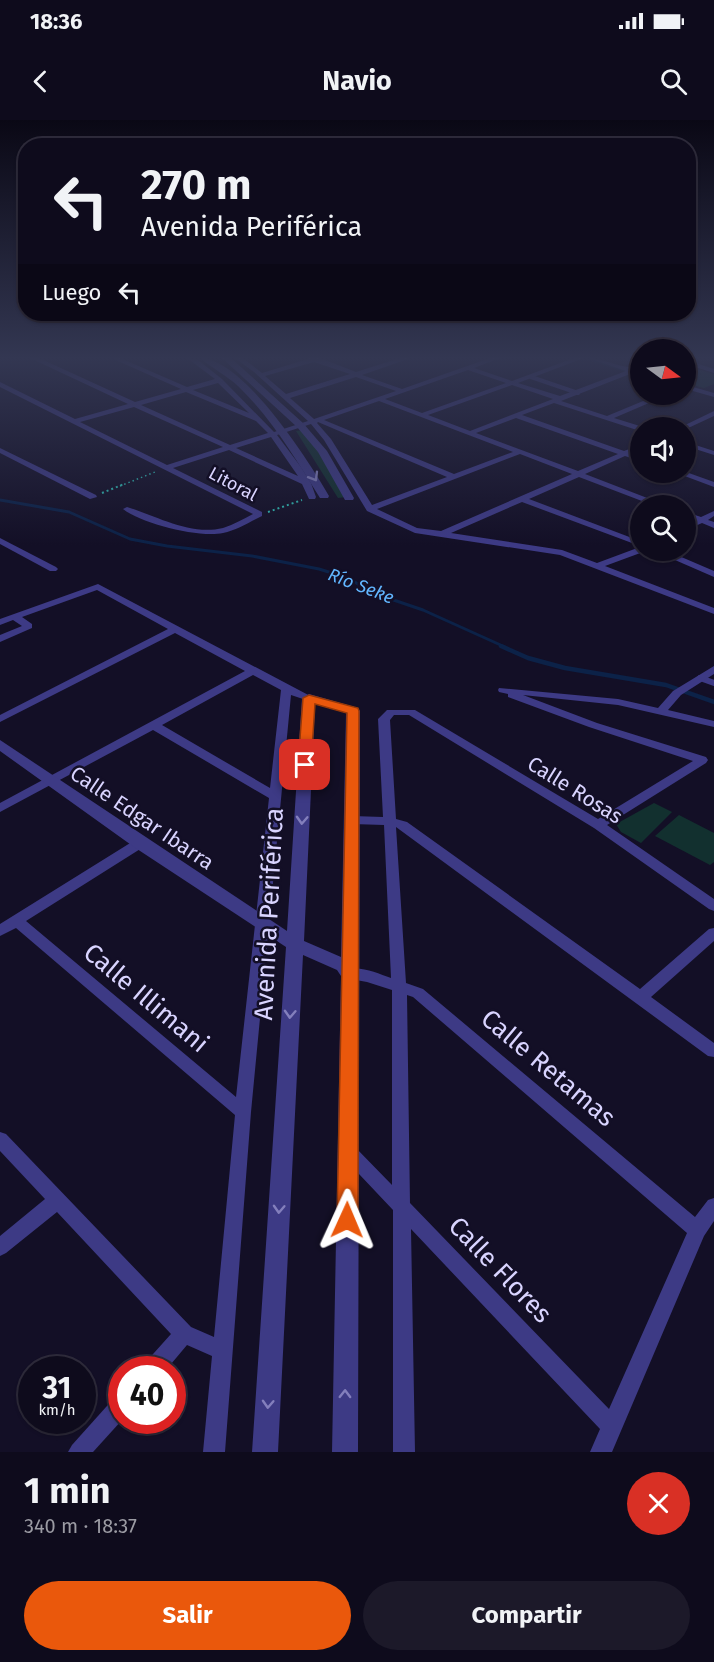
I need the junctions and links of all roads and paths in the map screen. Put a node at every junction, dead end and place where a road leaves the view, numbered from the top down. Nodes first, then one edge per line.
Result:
1 (78, 420) edge
2 (105, 420) edge
3 (168, 420) edge
4 (260, 420) edge
5 (274, 420) edge
6 (295, 420) edge
7 (315, 420) junction
8 (436, 420) edge
9 (505, 420) edge
10 (529, 420) edge
11 (614, 420) edge
12 (75, 421) joint
13 (300, 425) junction
14 (85, 426) junction
15 (630, 426) edge
16 (284, 430) junction
17 (470, 433) junction
18 (274, 434) junction
19 (696, 447) edge
20 (230, 448) junction
21 (0, 450) edge
22 (519, 452) junction
23 (630, 452) edge
24 (714, 453) edge
25 (627, 454) junction
26 (630, 455) edge
27 (168, 467) junction
28 (581, 474) junction
29 (456, 477) junction
30 (696, 478) edge
31 (307, 483) junction
32 (714, 485) edge
33 (635, 495) edge
34 (324, 496) dead end
35 (93, 497) joint
36 (312, 497) joint
37 (349, 498) dead end
38 (522, 499) junction
39 (370, 508) junction
40 (127, 509) dead end
41 (714, 513) edge
42 (259, 514) junction
43 (696, 518) edge
44 (702, 520) junction
45 (696, 523) edge
46 (714, 525) edge
47 (442, 534) junction
48 (630, 540) edge
49 (0, 541) edge
50 (630, 553) edge
51 (683, 561) edge
52 (598, 566) junction
53 (53, 569) dead end
54 (714, 574) edge
55 (714, 611) edge
56 (13, 616) junction
57 (0, 622) edge
58 (175, 629) junction
59 (0, 639) edge
60 (714, 669) edge
61 (253, 671) junction
62 (700, 678) junction
63 (714, 683) edge
64 (286, 689) junction
65 (309, 698) junction
66 (662, 711) junction
67 (0, 719) edge
68 (152, 724) junction
69 (714, 724) edge
70 (0, 744) edge
71 (51, 780) junction
72 (275, 796) junction
73 (0, 808) edge
74 (352, 820) junction
75 (390, 820) junction
76 (598, 825) junction
77 (140, 843) junction
78 (714, 906) edge
79 (17, 921) junction
80 (262, 925) junction
81 (0, 931) edge
82 (714, 933) edge
83 (294, 944) junction
84 (350, 974) junction
85 (399, 984) junction
86 (640, 998) junction
87 (714, 1051) edge
88 (243, 1112) junction
89 (0, 1139) edge
90 (348, 1151) junction
91 (57, 1201) junction
92 (400, 1205) junction
93 (714, 1206) edge
94 (697, 1230) junction
95 (0, 1247) edge
96 (183, 1334) junction
97 (224, 1351) junction
98 (164, 1356) edge
99 (108, 1420) edge
100 (612, 1426) junction
101 (79, 1452) edge
102 (214, 1452) edge
103 (265, 1452) edge
104 (345, 1452) edge
105 (404, 1452) edge
106 (601, 1452) edge

1 - 12 street
2 - 14 street
3 - 20 street
4 - 18 street
5 - 16 street
6 - 13 street
7 - 13 street
7 - 29 street
7 - 39 street
8 - 17 street
9 - 17 street
10 - 25 street
11 - 15 street
12 - 14 street, Litoral
13 - 16 street
13 - 37 street
14 - 27 street, Litoral
16 - 18 street
16 -> 34 street
17 - 22 street
18 - 20 street
18 - 31 street
19 - 24 street
20 - 27 street
20 - 31 street
21 - 35 street
22 - 28 street
22 - 29 street
23 - 25 street
25 - 26 street
25 - 28 street
27 - 35 path
27 - 42 street, Litoral
28 - 33 street
28 - 38 street
29 - 39 street
30 - 32 street
31 - 36 street
36 - 42 path
38 - 47 street
38 - 48 street
39 - 47 street
40 - 42 street
41 - 44 street
43 - 44 street
44 - 45 street
44 - 46 street
47 - 52 street
49 - 53 street
50 - 52 street
51 - 54 street
52 - 55 street
56 - 57 street
56 - 58 street
56 - 59 street
58 - 61 street
58 - 67 street
60 - 62 street
61 - 64 street
61 - 68 street
62 - 63 lane
62 - 66 street
64 - 65 street
64 - 72 street
65 - 74 street
65 -> 83 street, Avenida Periférica
66 - 69 street
66 - 76 street
68 - 71 street
68 - 72 street
70 - 71 street, Calle Edgar Ibarra
71 - 73 street
71 - 77 street, Calle Edgar Ibarra
72 - 80 street
74 - 75 street
74 - 84 street
75 - 76 street, Calle Rosas
75 - 85 street
75 - 86 street
76 - 78 street, Calle Rosas
77 - 79 street
77 - 80 street, Calle Edgar Ibarra
79 - 81 street
79 - 88 street, Calle Illimani
80 - 83 street, Calle Edgar Ibarra
80 - 88 street
82 - 86 street
83 - 84 street, Calle Edgar Ibarra
83 -> 103 street, Avenida Periférica
84 - 85 street, Calle Retamas
84 - 90 street
85 - 92 street
85 - 94 street, Calle Retamas
86 - 87 street
88 - 97 street
89 - 91 street
90 - 92 street, Calle Flores
104 -> 90 street
91 - 95 street
91 - 96 street
92 - 100 street, Calle Flores
92 - 105 street
93 - 94 street
94 - 100 street
96 - 97 street
96 - 98 street
97 - 102 street
99 - 101 street
100 - 106 street

